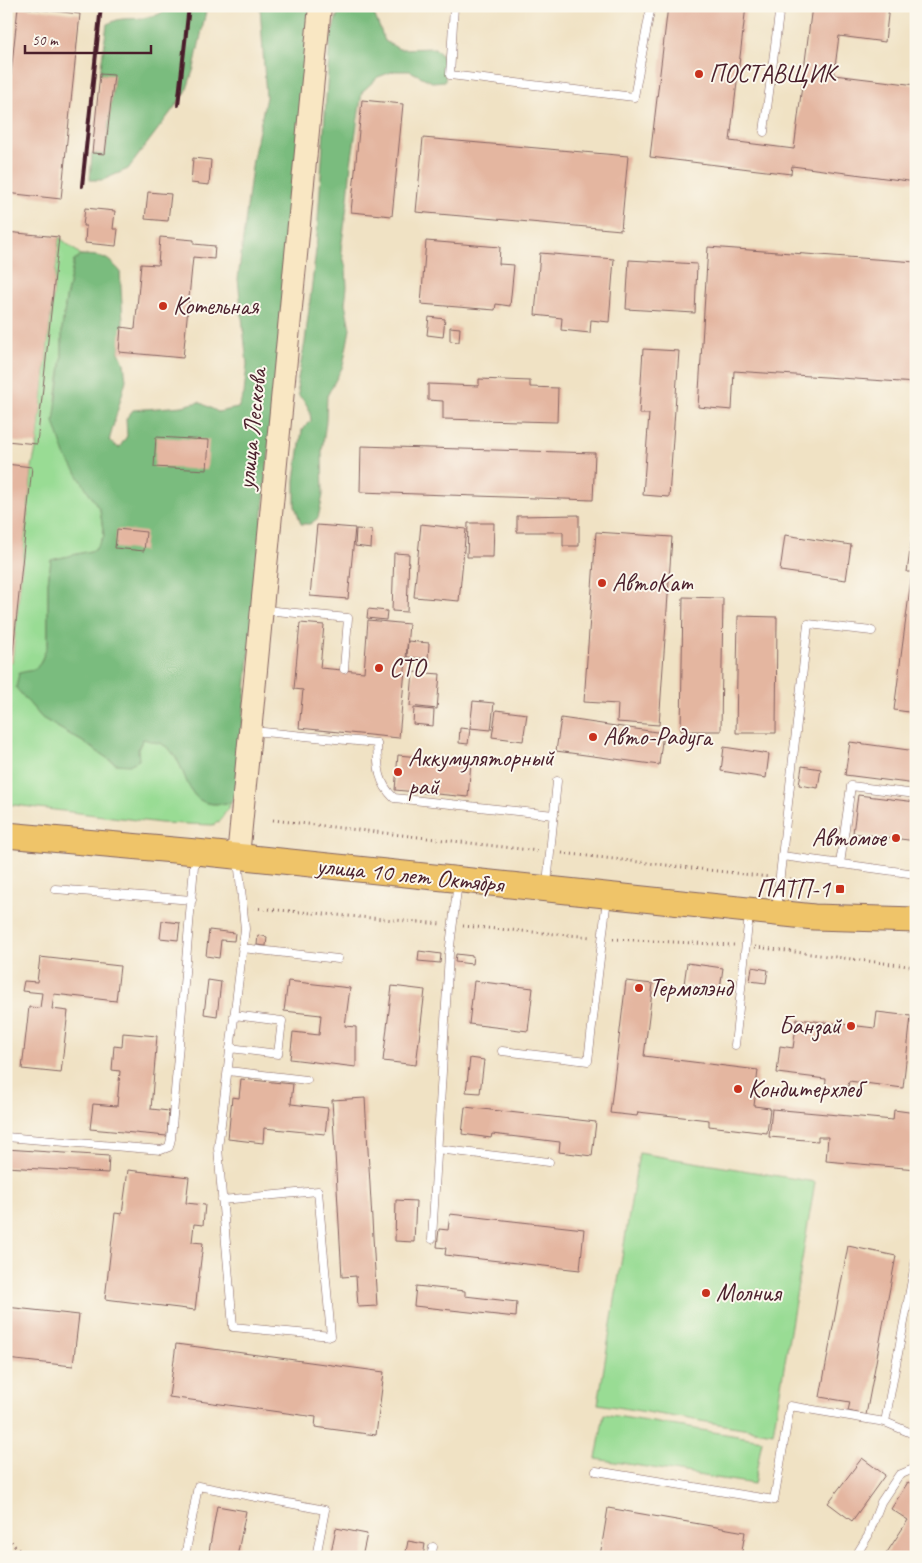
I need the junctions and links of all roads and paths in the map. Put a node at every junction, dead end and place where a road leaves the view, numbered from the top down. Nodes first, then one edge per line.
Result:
1 (320, 6) edge
2 (454, 6) edge
3 (651, 6) edge
4 (780, 6) edge
5 (764, 132) dead end
6 (262, 610) junction
7 (872, 631) dead end
8 (344, 669) dead end
9 (250, 731) junction
10 (557, 781) dead end
11 (916, 794) edge
12 (554, 815) junction
13 (6, 835) edge
14 (196, 852) junction
15 (782, 856) junction
16 (238, 857) junction
17 (840, 864) junction
18 (916, 874) edge
19 (458, 880) junction
20 (55, 889) dead end
21 (547, 889) junction
22 (607, 895) junction
23 (192, 900) junction
24 (242, 906) junction
25 (750, 910) junction
26 (776, 913) junction
27 (814, 917) junction
28 (916, 920) edge
29 (452, 925) junction
30 (916, 936) edge
31 (602, 938) junction
32 (746, 946) junction
33 (242, 948) junction
34 (338, 959) dead end
35 (916, 967) edge
36 (234, 1015) junction
37 (735, 1045) dead end
38 (230, 1048) junction
39 (502, 1051) dead end
40 (228, 1071) junction
41 (307, 1080) dead end
42 (6, 1137) edge
43 (437, 1149) junction
44 (549, 1162) dead end
45 (222, 1200) junction
46 (432, 1239) dead end
47 (916, 1259) edge
48 (885, 1422) junction
49 (916, 1435) edge
50 (916, 1468) edge
51 (596, 1471) dead end
52 (6, 1532) edge
53 (433, 1547) dead end
54 (25, 1557) edge
55 (185, 1557) edge
56 (316, 1557) edge
57 (431, 1557) edge
58 (855, 1557) edge

1 - 6 main road, улица Лескова
2 - 3 lane
4 - 5 lane
6 - 8 lane
6 - 9 main road, улица Лескова
7 - 15 lane
9 - 12 lane
9 - 16 main road, улица Лескова
10 - 12 lane
11 - 17 lane
12 - 21 lane
13 - 14 main road, улица 10 лет Октября
14 - 16 main road, улица 10 лет Октября
14 - 23 lane
15 - 17 lane
15 - 26 lane
16 - 19 main road, улица 10 лет Октября
16 - 24 lane
17 - 18 lane
19 - 21 main road, улица 10 лет Октября
19 - 29 lane
20 - 23 lane
21 - 22 main road, улица 10 лет Октября
22 - 25 main road, улица 10 лет Октября
22 - 31 lane
23 - 42 lane
24 - 29 path
24 - 33 lane
25 - 26 main road, улица 10 лет Октября
25 - 32 lane
26 - 27 main road, улица 10 лет Октября
27 - 28 main road, улица 10 лет Октября
27 - 30 main road, улица 10 лет Октября
29 - 31 path
29 - 43 lane
31 - 32 path
31 - 39 lane
32 - 35 path
32 - 37 lane
33 - 34 lane
33 - 36 lane
36 - 38 lane
36 - 38 lane
38 - 40 lane
40 - 41 lane
40 - 45 lane
43 - 44 lane
43 - 46 lane
45 - 45 lane
47 - 48 lane
48 - 49 lane
48 - 51 lane
50 - 58 lane
52 - 54 path
53 - 57 lane
55 - 56 lane

